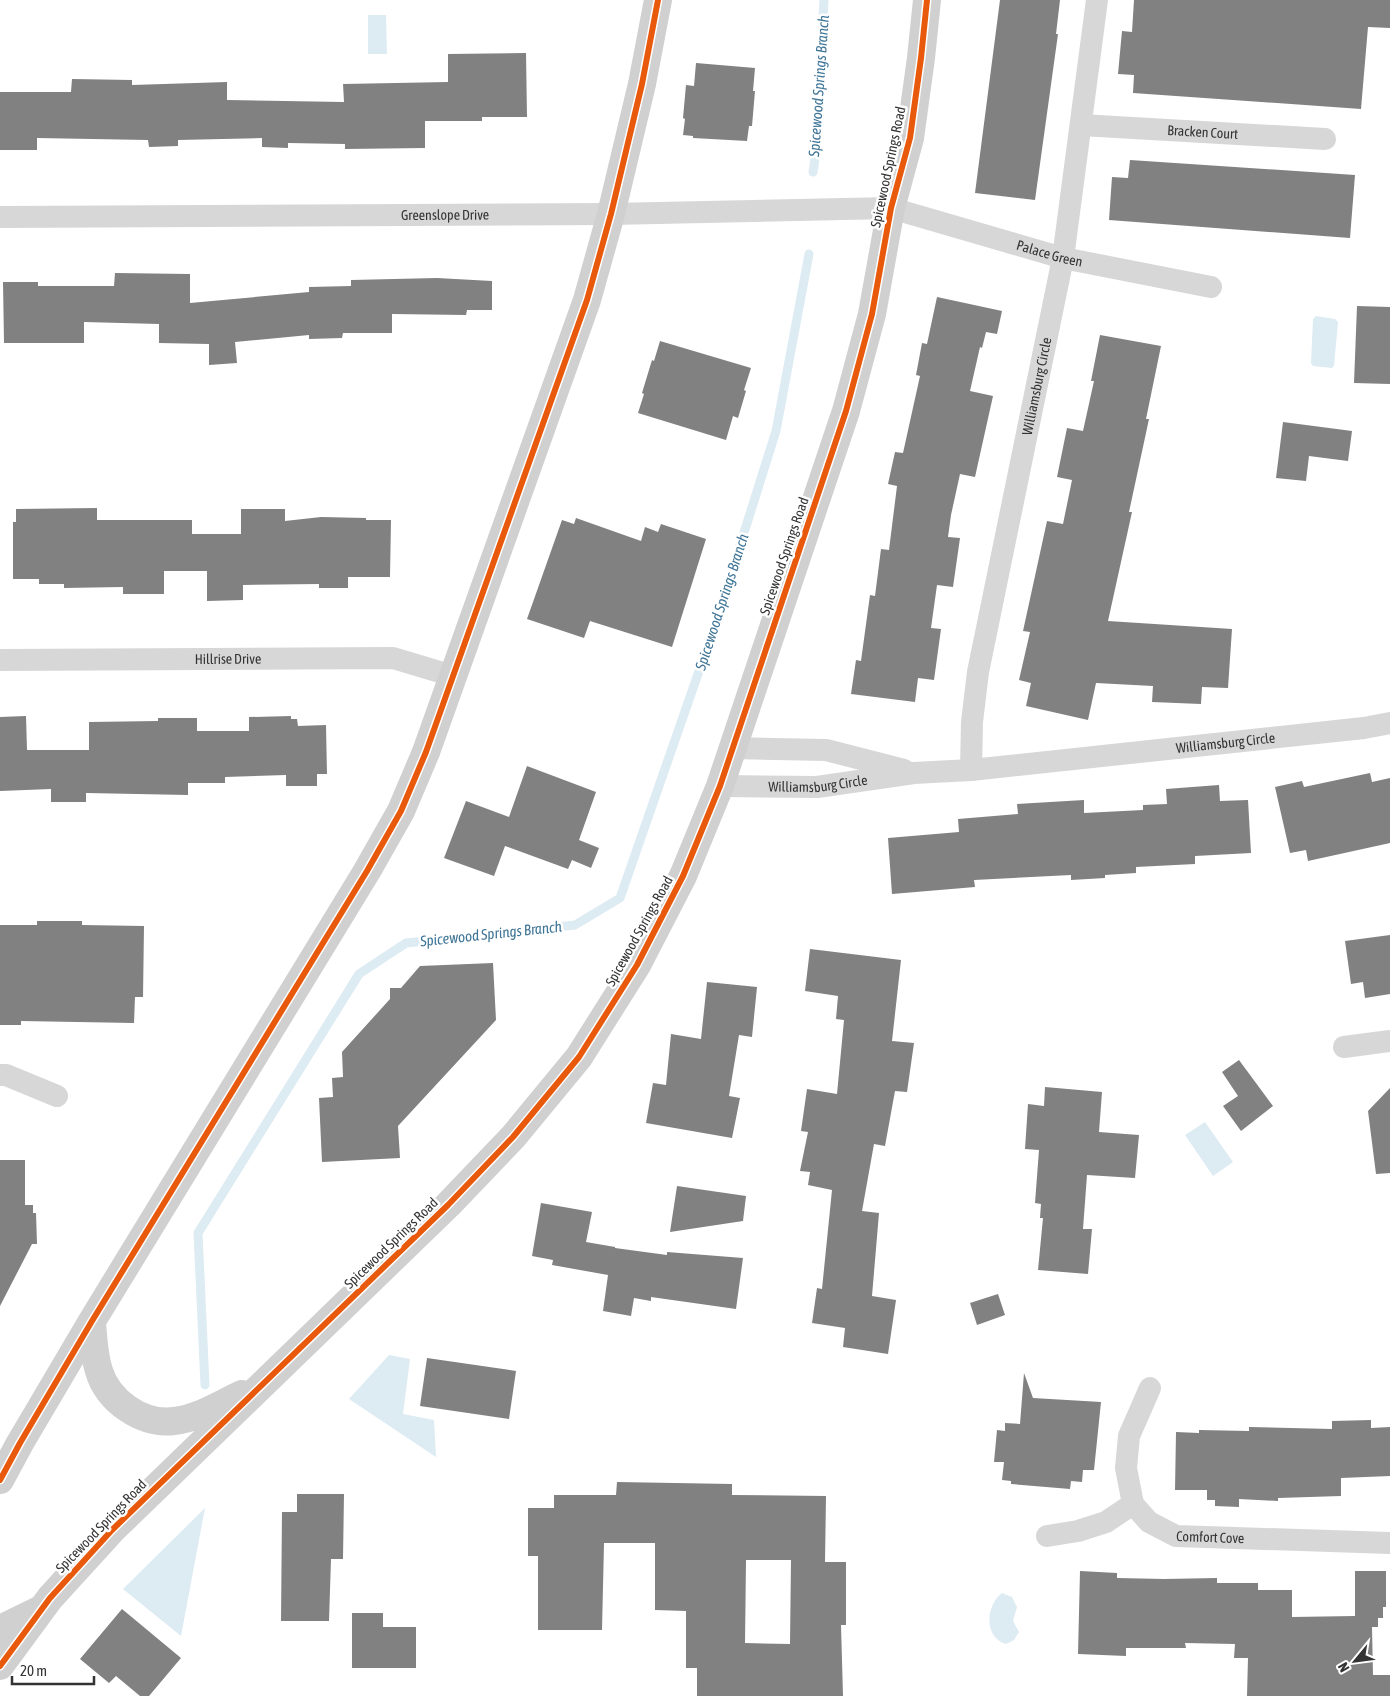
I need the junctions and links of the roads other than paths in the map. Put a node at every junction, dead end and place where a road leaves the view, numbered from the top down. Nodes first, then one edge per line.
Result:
1 (658, 0) edge
2 (927, 0) edge
3 (1097, 0) edge
4 (1081, 125) junction
5 (1325, 139) dead end
6 (891, 208) junction
7 (612, 214) junction
8 (0, 217) edge
9 (1063, 258) junction
10 (1211, 287) dead end
11 (0, 660) edge
12 (453, 676) junction
13 (1390, 723) edge
14 (732, 748) junction
15 (971, 770) junction
16 (914, 773) junction
17 (720, 786) junction
18 (1390, 1041) edge
19 (1344, 1047) dead end
20 (0, 1075) edge
21 (57, 1096) dead end
22 (92, 1321) junction
23 (262, 1384) junction
24 (1150, 1388) dead end
25 (0, 1480) edge
26 (1133, 1504) junction
27 (1047, 1536) dead end
28 (1390, 1543) edge
29 (42, 1608) junction
30 (0, 1629) edge
31 (0, 1666) edge

1 - 7 main road
2 - 6 main road, Spicewood Springs Road
3 - 4 street, Williamsburg Circle
4 - 5 street, Bracken Court
4 - 9 street, Williamsburg Circle
6 - 7 street, Greenslope Drive
6 - 9 street, Palace Green
6 - 14 main road, Spicewood Springs Road
7 - 8 street, Greenslope Drive
7 - 12 main road
9 - 10 street, Palace Green
9 - 15 street, Williamsburg Circle
11 - 12 street, Hillrise Drive
12 - 22 main road
13 - 15 street, Williamsburg Circle
14 - 16 street, Williamsburg Circle
14 - 17 main road, Spicewood Springs Road
15 - 16 street, Williamsburg Circle
16 - 17 street, Williamsburg Circle
17 - 23 main road, Spicewood Springs Road
18 - 19 street
20 - 21 street
22 - 23 main road
22 - 25 main road
23 - 29 main road, Spicewood Springs Road
24 - 26 street
26 - 27 street
26 - 28 street, Comfort Cove
29 - 30 main road
29 - 31 main road, Spicewood Springs Road

